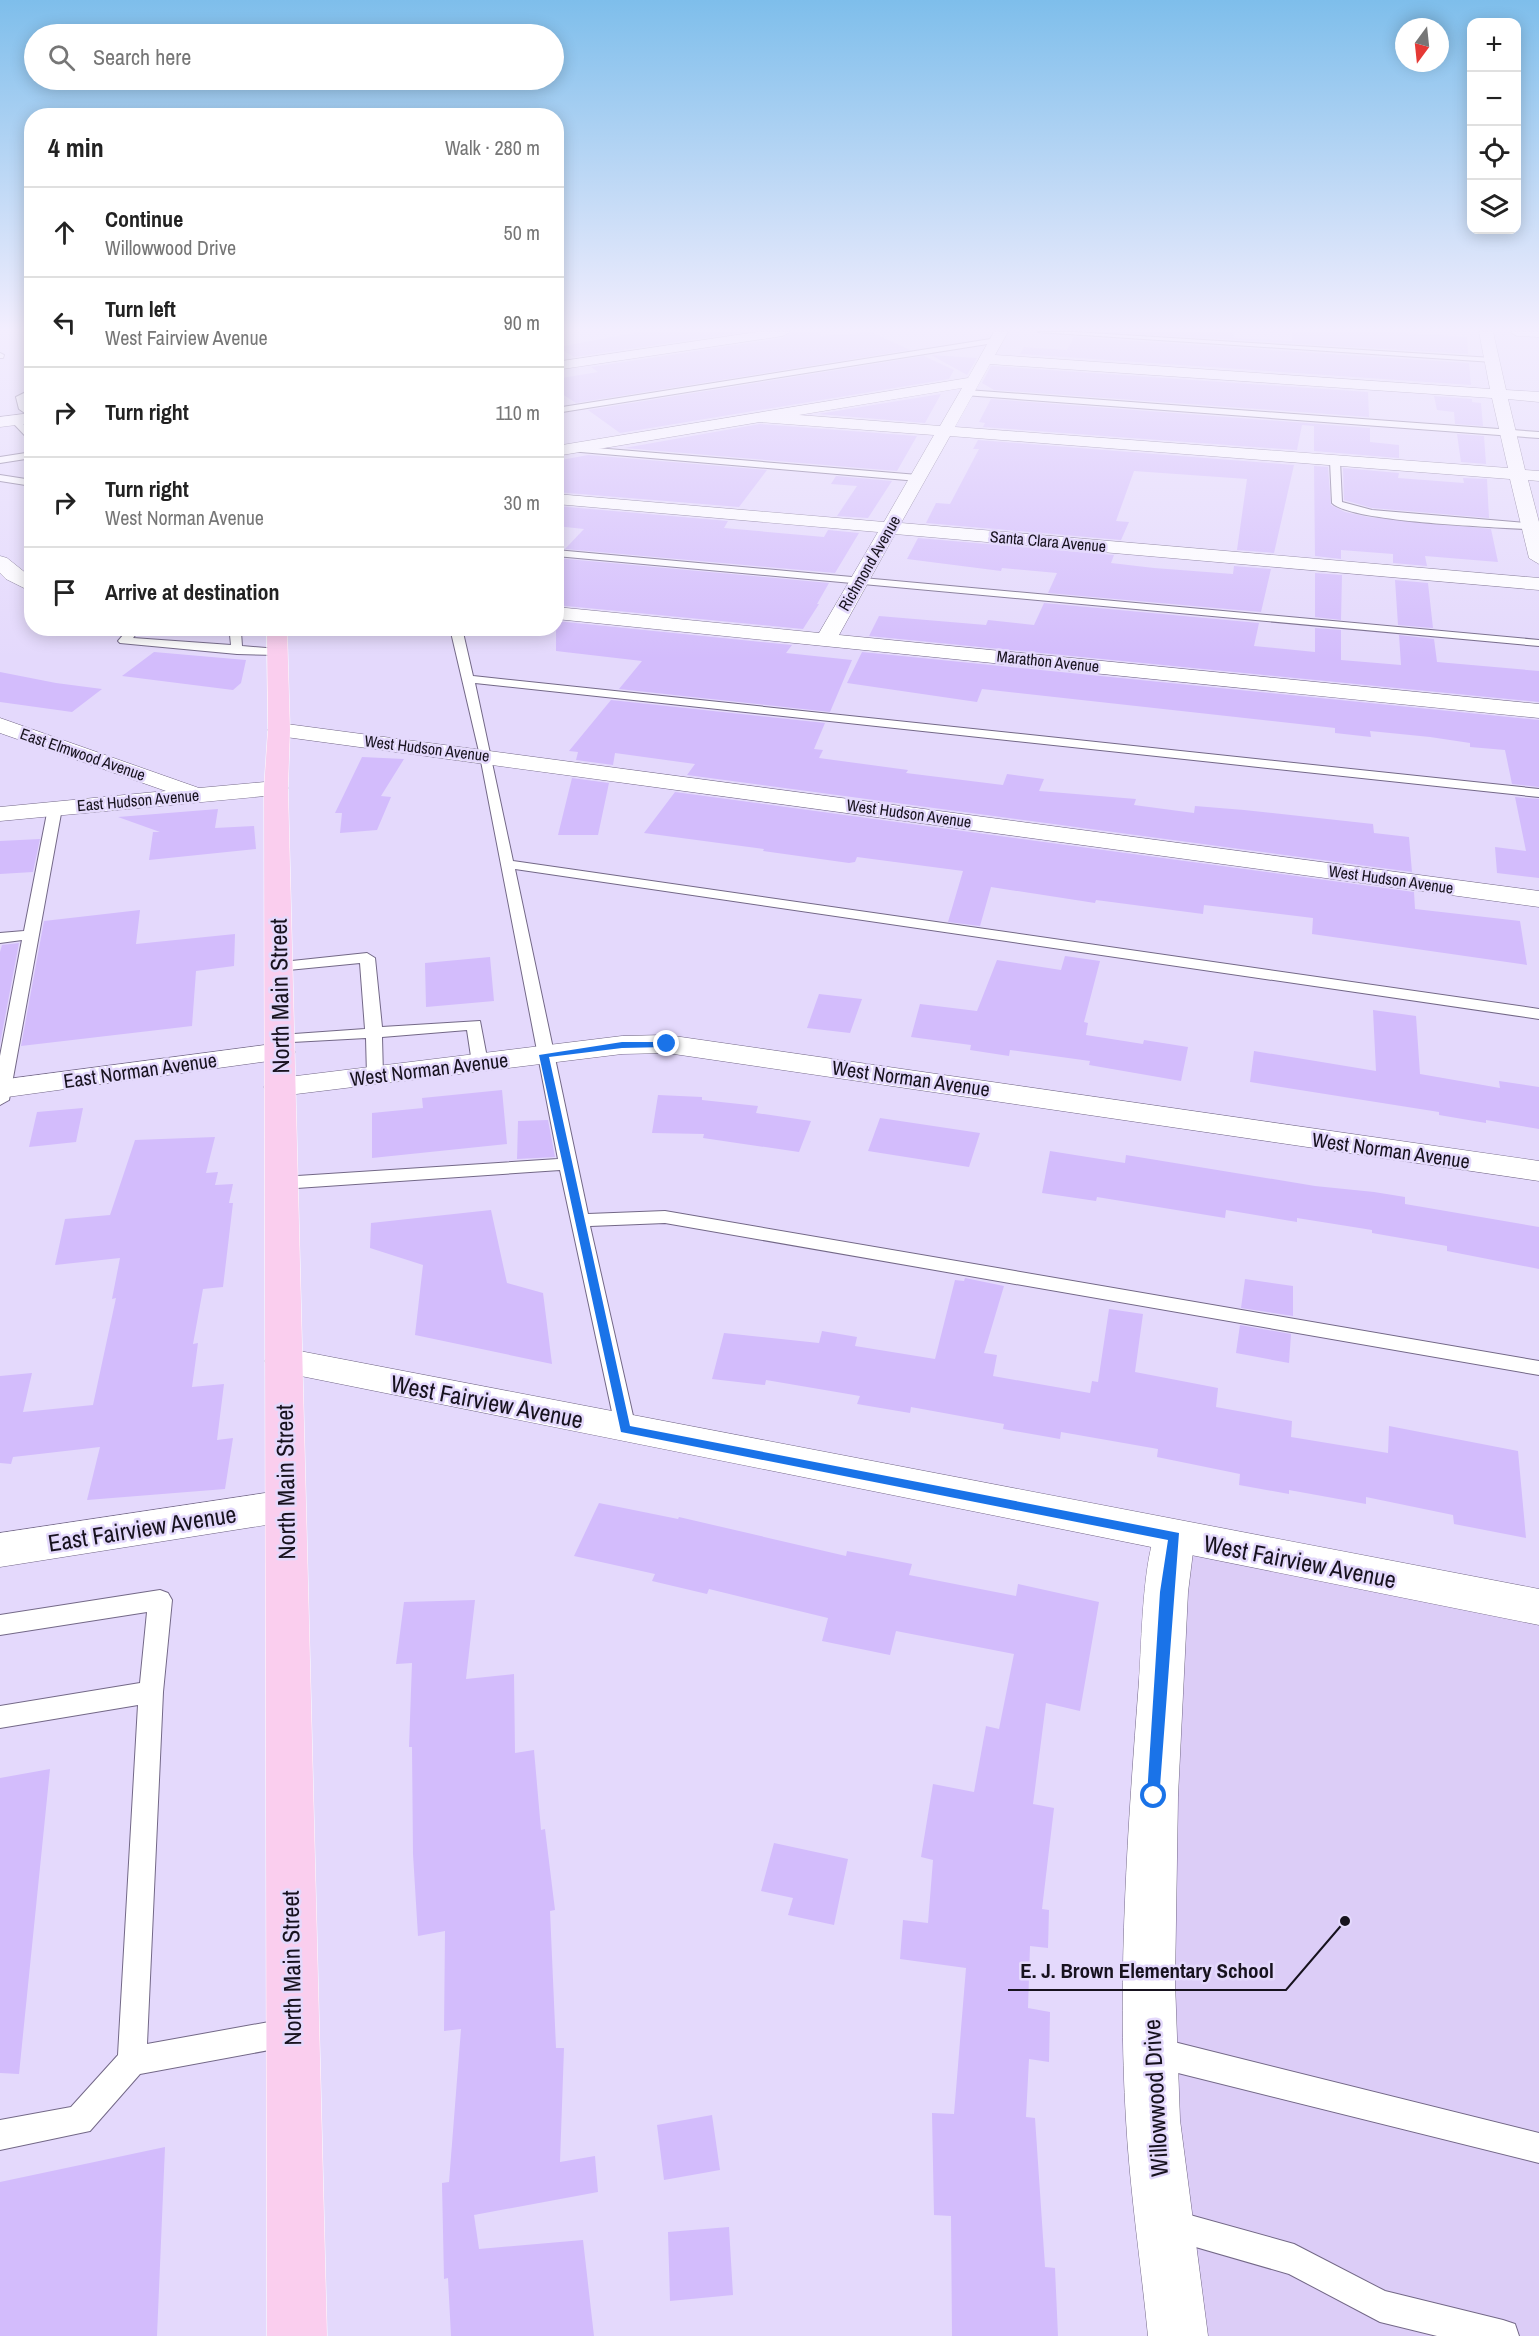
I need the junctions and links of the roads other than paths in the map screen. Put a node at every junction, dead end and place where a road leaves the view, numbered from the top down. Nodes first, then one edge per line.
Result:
1 (618, 441) edge
2 (939, 441) edge
3 (1080, 441) edge
4 (1509, 441) edge
5 (564, 450) edge
6 (24, 456) edge
7 (0, 460) edge
8 (1335, 460) junction
9 (1519, 474) junction
10 (1539, 476) edge
11 (0, 478) edge
12 (918, 478) junction
13 (24, 482) edge
14 (564, 499) edge
15 (1535, 527) edge
16 (890, 528) junction
17 (564, 554) edge
18 (1539, 558) edge
19 (0, 562) edge
20 (859, 580) junction
21 (24, 582) edge
22 (1539, 584) edge
23 (24, 588) edge
24 (0, 592) edge
25 (564, 613) edge
26 (129, 636) edge
27 (235, 636) edge
28 (458, 636) edge
29 (826, 639) junction
30 (277, 640) edge
31 (1539, 643) edge
32 (237, 651) junction
33 (468, 679) junction
34 (1539, 711) edge
35 (0, 725) edge
36 (279, 729) junction
37 (486, 756) junction
38 (276, 788) junction
39 (1539, 793) edge
40 (200, 795) junction
41 (55, 808) junction
42 (0, 814) edge
43 (507, 864) junction
44 (1539, 899) edge
45 (31, 935) junction
46 (0, 938) edge
47 (279, 966) junction
48 (1539, 1014) edge
49 (374, 1033) junction
50 (544, 1055) junction
51 (280, 1060) junction
52 (480, 1063) junction
53 (375, 1076) junction
54 (1, 1092) edge
55 (567, 1164) junction
56 (1539, 1172) edge
57 (282, 1183) junction
58 (579, 1220) junction
59 (284, 1360) junction
60 (1539, 1368) edge
61 (625, 1429) junction
62 (285, 1506) junction
63 (1174, 1536) junction
64 (0, 1550) edge
65 (1539, 1607) edge
66 (0, 1625) edge
67 (152, 1692) junction
68 (0, 1717) edge
69 (292, 2032) junction
70 (1151, 2052) junction
71 (132, 2061) junction
72 (0, 2135) edge
73 (1539, 2148) edge
74 (1164, 2224) junction
75 (297, 2336) edge
76 (1178, 2336) edge
77 (1503, 2336) edge

1 - 5 street
2 - 12 street, Richmond Avenue
3 - 8 street
4 - 9 street
5 - 12 lane
6 - 7 lane
8 - 9 street
8 - 15 lane
9 - 10 street
9 - 15 street
11 - 13 lane
12 - 16 street, Richmond Avenue
14 - 16 street, Santa Clara Avenue
15 - 18 street
16 - 20 street, Richmond Avenue
16 - 22 street, Santa Clara Avenue
17 - 20 lane
19 - 21 street
20 - 29 street, Richmond Avenue
20 - 31 lane
23 - 24 street
25 - 29 street, Marathon Avenue
26 - 32 lane
27 - 32 lane
28 - 33 lane
29 - 34 street, Marathon Avenue
30 - 32 lane
30 - 36 main road, North Main Street
33 - 37 lane
33 - 39 lane
35 - 40 street, East Elmwood Avenue
36 - 37 street, West Hudson Avenue
36 - 38 main road, North Main Street
37 - 43 lane
37 - 44 street, West Hudson Avenue
38 - 40 street, East Hudson Avenue
38 - 47 main road, North Main Street
40 - 41 street, East Hudson Avenue
41 - 42 street, East Hudson Avenue
41 - 45 lane
43 - 48 lane
43 - 50 lane
45 - 46 lane
45 - 54 lane
47 - 49 lane
47 - 51 main road, North Main Street
49 - 51 lane
49 - 52 lane
49 - 53 lane
50 - 52 street, West Norman Avenue
50 - 55 lane
50 - 56 street, West Norman Avenue
51 - 53 street, West Norman Avenue
51 - 54 street, East Norman Avenue
51 - 57 main road, North Main Street
52 - 53 street, West Norman Avenue
55 - 57 lane
55 - 58 lane
57 - 59 main road, North Main Street
58 - 60 lane
58 - 61 lane
59 - 61 street, West Fairview Avenue
59 - 62 main road, North Main Street
61 - 63 street, West Fairview Avenue
62 - 64 street, East Fairview Avenue
62 - 69 main road, North Main Street
63 - 65 street, West Fairview Avenue
63 - 70 street, Willowwood Drive
66 - 67 lane
67 - 68 lane
67 - 71 lane
69 - 71 lane
69 - 75 main road, North Main Street
70 - 73 lane
70 - 74 street, Willowwood Drive
71 - 72 lane
74 - 76 street, Willowwood Drive
74 - 77 lane

